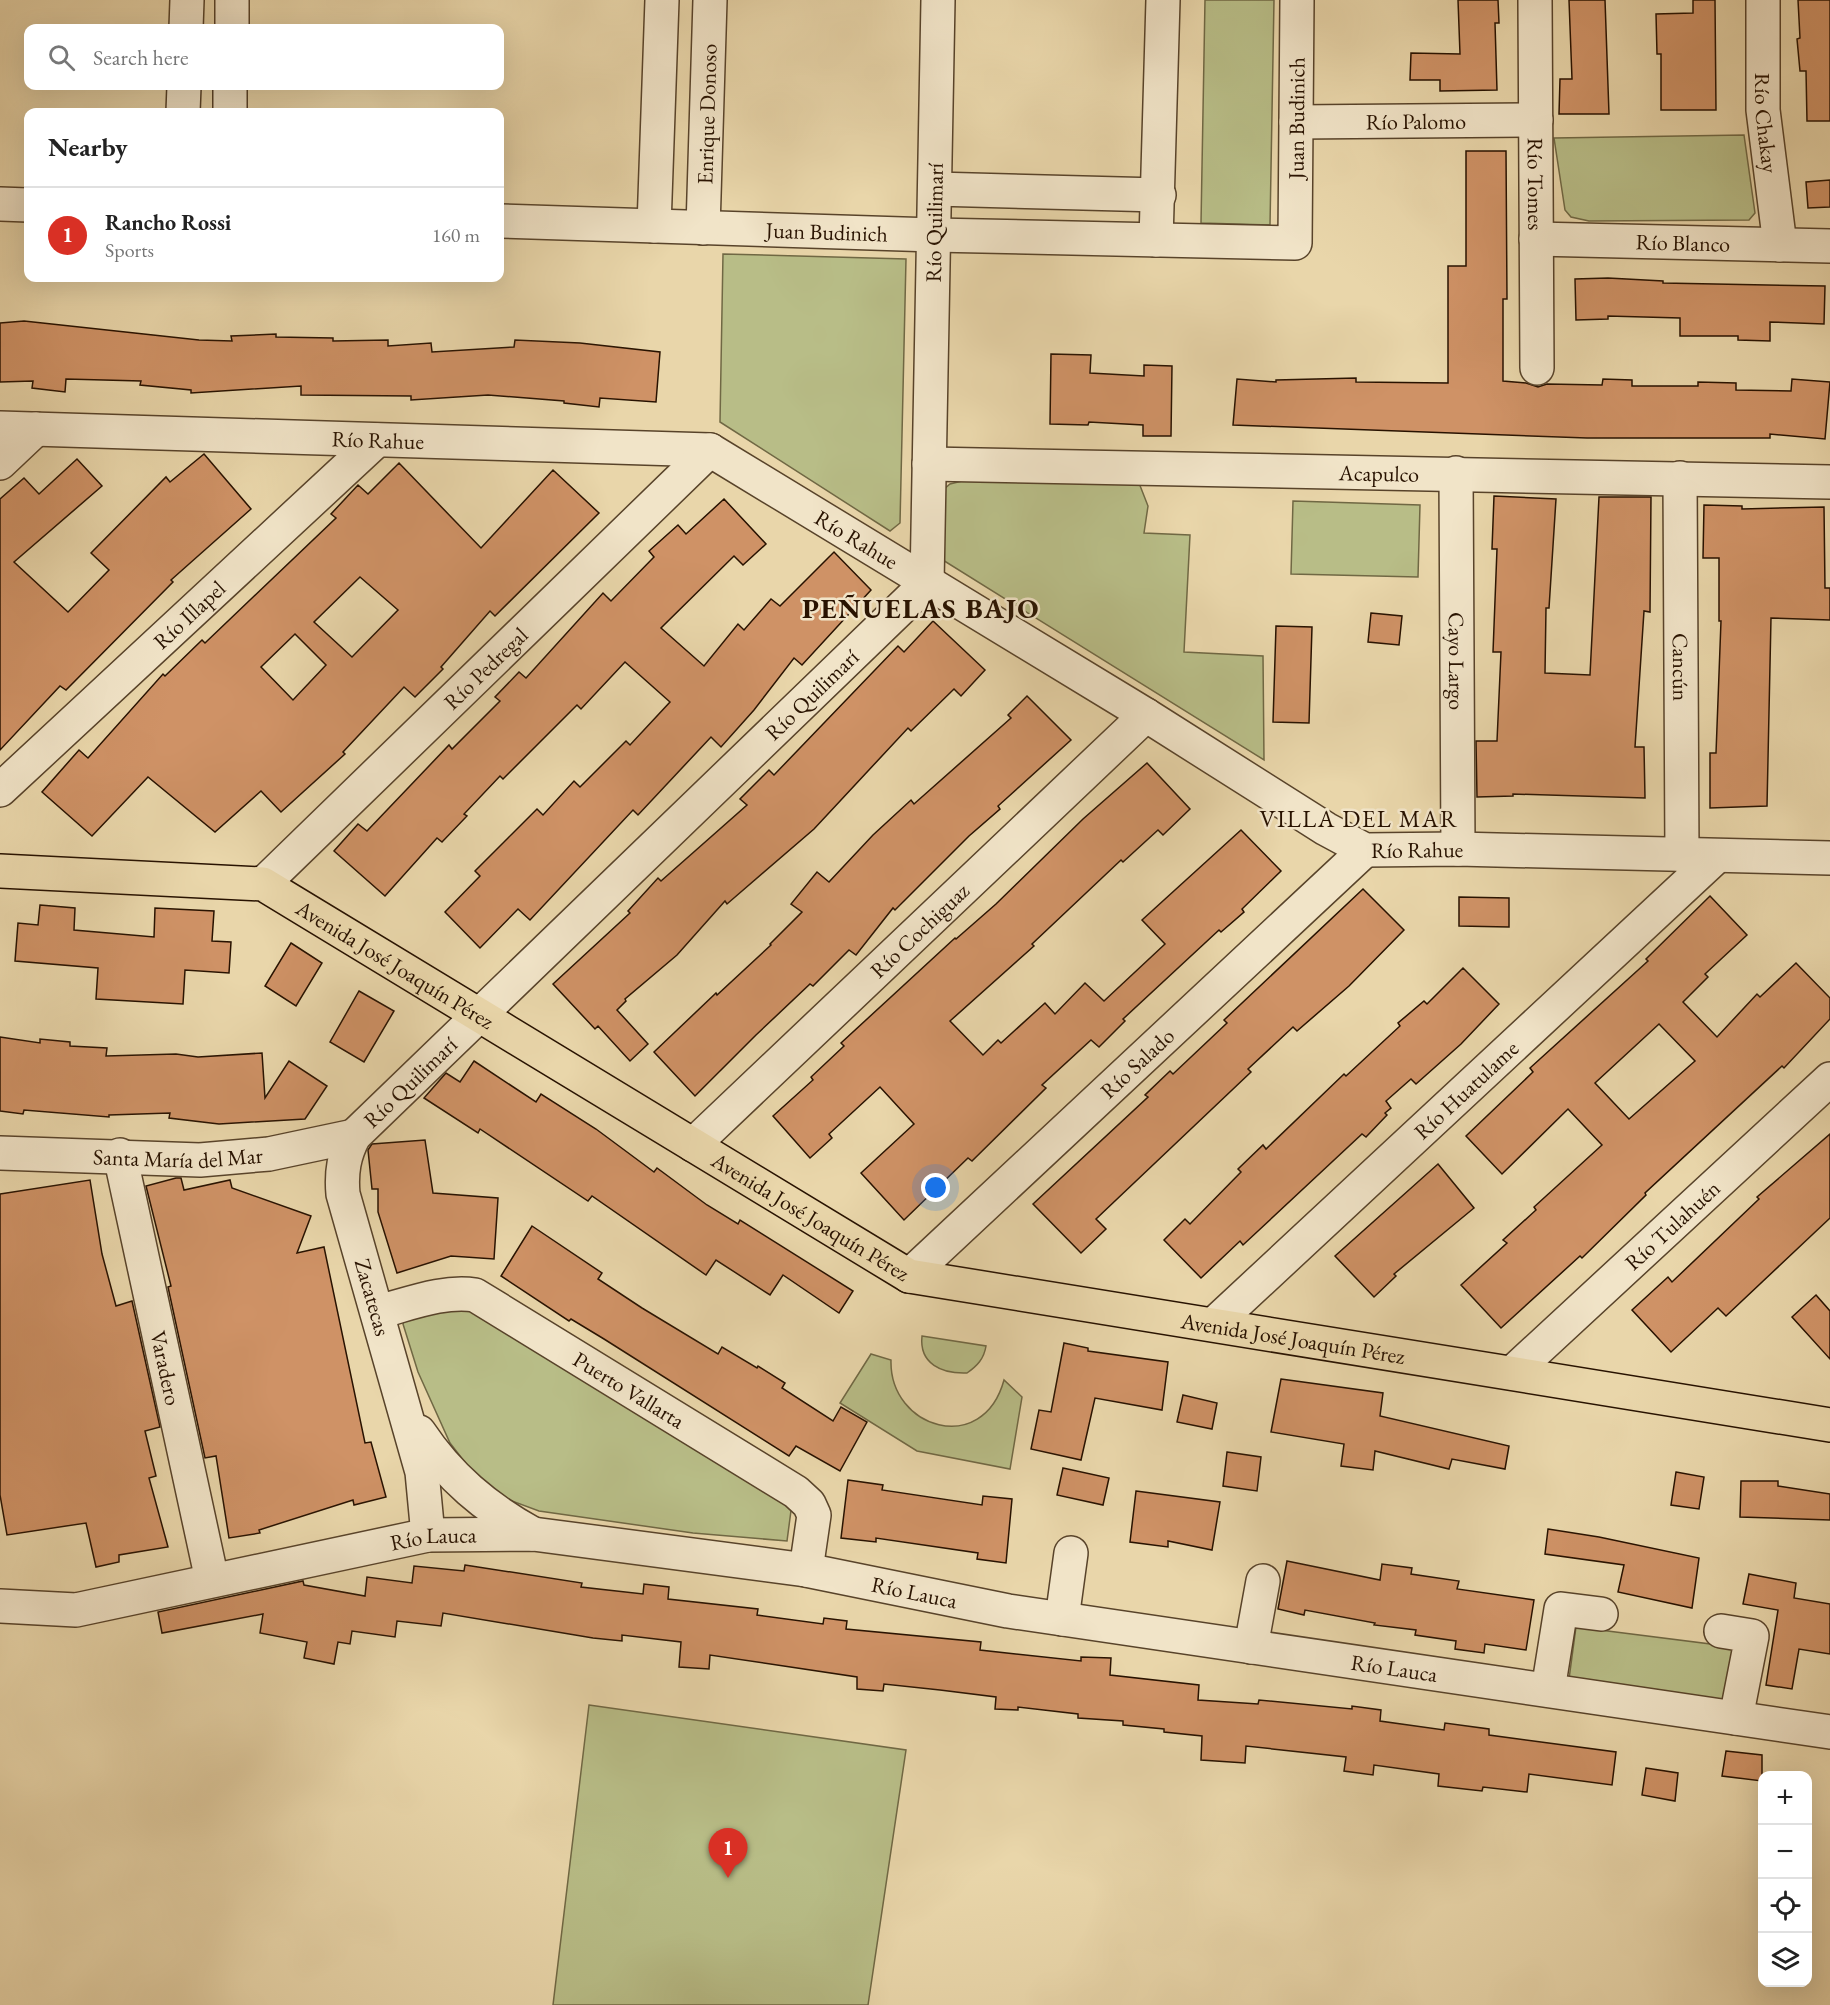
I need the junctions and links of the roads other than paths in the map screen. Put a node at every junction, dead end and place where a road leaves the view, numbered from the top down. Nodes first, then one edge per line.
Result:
1 (187, 0) edge
2 (232, 0) edge
3 (662, 0) edge
4 (710, 0) edge
5 (938, 0) edge
6 (1164, 0) edge
7 (1298, 0) edge
8 (1535, 0) edge
9 (1763, 0) edge
10 (186, 24) edge
11 (232, 24) edge
12 (184, 90) edge
13 (230, 90) edge
14 (183, 108) edge
15 (230, 108) edge
16 (1536, 120) junction
17 (1296, 122) junction
18 (935, 189) junction
19 (1159, 195) junction
20 (0, 204) edge
21 (24, 205) edge
22 (504, 221) edge
23 (654, 226) junction
24 (703, 228) junction
25 (934, 235) junction
26 (1536, 239) junction
27 (1156, 240) junction
28 (1780, 245) junction
29 (1830, 246) edge
30 (1537, 368) dead end
31 (0, 428) edge
32 (36, 429) junction
33 (377, 440) junction
34 (710, 450) junction
35 (0, 464) edge
36 (929, 464) junction
37 (1456, 473) junction
38 (1680, 478) junction
39 (1830, 482) edge
40 (927, 583) junction
41 (1146, 715) junction
42 (0, 790) edge
43 (1458, 849) junction
44 (1365, 850) junction
45 (1682, 855) junction
46 (1717, 856) junction
47 (1830, 858) edge
48 (0, 871) edge
49 (263, 885) junction
50 (480, 1016) junction
51 (1830, 1079) edge
52 (354, 1136) junction
53 (693, 1145) junction
54 (280, 1152) junction
55 (0, 1153) edge
56 (120, 1155) junction
57 (343, 1194) junction
58 (909, 1276) junction
59 (378, 1312) junction
60 (1214, 1324) junction
61 (1512, 1373) junction
62 (403, 1401) junction
63 (1830, 1425) edge
64 (533, 1534) junction
65 (428, 1535) junction
66 (1071, 1553) dead end
67 (806, 1570) junction
68 (212, 1580) junction
69 (1263, 1581) dead end
70 (2, 1598) edge
71 (1601, 1614) dead end
72 (1062, 1619) junction
73 (1721, 1631) dead end
74 (1251, 1647) junction
75 (1548, 1690) junction
76 (1736, 1718) junction
77 (1830, 1732) edge

1 - 10 street
2 - 11 street
3 - 23 street
4 - 24 street, Enrique Donoso
5 - 18 street, Río Quilimarí
6 - 19 street
7 - 17 street, Juan Budinich
8 - 16 street, Río Tomes
9 - 28 street, Río Chakay
12 - 14 street
13 - 15 street
16 - 17 street, Río Palomo
16 - 26 street, Río Tomes
17 - 27 street, Juan Budinich
18 - 19 street
18 - 25 street, Río Quilimarí
19 - 27 street
20 - 21 street
22 - 23 street, Juan Budinich
23 - 24 street, Juan Budinich
24 - 25 street, Juan Budinich
25 - 27 street, Juan Budinich
25 - 36 street, Río Quilimarí
26 - 28 street, Río Blanco
26 - 30 street, Río Tomes
28 - 29 street, Río Blanco
31 - 32 street, Río Rahue
32 - 33 street, Río Rahue
32 - 35 street
33 - 34 street, Río Rahue
33 - 42 street, Río Illapel
34 - 40 street, Río Rahue
34 - 49 street, Río Pedregal
36 - 37 street, Acapulco
36 - 40 street, Río Quilimarí
37 - 38 street, Acapulco
37 - 43 street, Cayo Largo
38 - 39 street, Acapulco
38 - 45 street, Cancún
40 - 41 street, Río Rahue
40 - 50 street, Río Quilimarí
41 - 44 street, Río Rahue
41 - 53 street, Río Cochiguaz
43 - 44 street, Río Rahue
43 - 45 street, Río Rahue
44 - 58 street, Río Salado
45 - 46 street, Río Rahue
46 - 47 street, Río Rahue
46 - 60 street, Río Huatulame
48 - 49 main road, Avenida José Joaquín Pérez
49 - 50 main road, Avenida José Joaquín Pérez
50 - 52 street, Río Quilimarí
50 - 53 main road, Avenida José Joaquín Pérez
51 - 61 street, Río Tulahuén
52 - 54 street, Santa María del Mar
52 - 57 street, Zacatecas
53 - 58 main road, Avenida José Joaquín Pérez
54 - 56 street, Santa María del Mar
54 - 57 street, Zacatecas
55 - 56 street, Santa María del Mar
56 - 68 street, Varadero
57 - 59 street, Zacatecas
58 - 60 main road, Avenida José Joaquín Pérez
59 - 62 street, Zacatecas
59 - 67 street, Puerto Vallarta
60 - 61 main road, Avenida José Joaquín Pérez
61 - 63 main road, Avenida José Joaquín Pérez
62 - 64 street, Zacatecas
62 - 65 street, Zacatecas
64 - 65 street, Río Lauca
64 - 67 street, Río Lauca
65 - 68 street, Río Lauca
66 - 72 street
67 - 72 street, Río Lauca
68 - 70 street, Río Lauca
69 - 74 street
71 - 75 street
72 - 74 street, Río Lauca
73 - 76 street
74 - 75 street, Río Lauca
75 - 76 street, Río Lauca
76 - 77 street, Río Lauca

